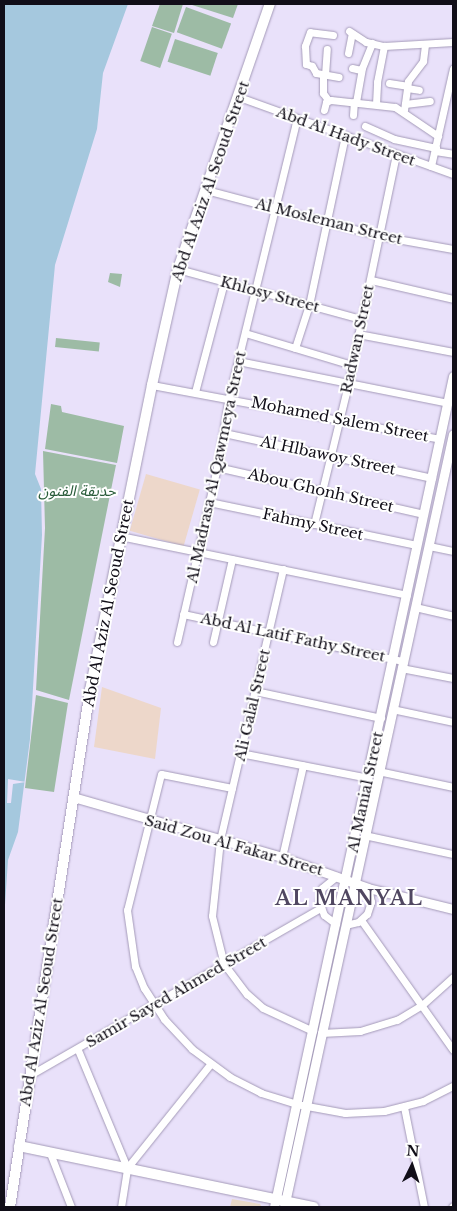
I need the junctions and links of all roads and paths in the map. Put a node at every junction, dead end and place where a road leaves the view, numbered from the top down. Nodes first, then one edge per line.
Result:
1 (276, 4) edge
2 (268, 8) edge
3 (333, 34) dead end
4 (453, 42) edge
5 (372, 43) junction
6 (425, 44) junction
7 (384, 46) junction
8 (327, 49) dead end
9 (348, 53) dead end
10 (352, 68) dead end
11 (453, 68) edge
12 (361, 70) junction
13 (324, 75) junction
14 (339, 77) dead end
15 (389, 83) dead end
16 (407, 87) junction
17 (419, 90) dead end
18 (239, 97) junction
19 (328, 100) junction
20 (430, 101) dead end
21 (355, 102) junction
22 (376, 104) junction
23 (404, 107) junction
24 (324, 110) dead end
25 (353, 115) dead end
26 (297, 118) junction
27 (365, 126) dead end
28 (345, 136) junction
29 (438, 136) junction
30 (435, 150) junction
31 (396, 154) junction
32 (453, 154) edge
33 (431, 166) junction
34 (453, 174) edge
35 (206, 190) junction
36 (272, 208) junction
37 (326, 222) junction
38 (380, 236) junction
39 (453, 249) edge
40 (178, 270) junction
41 (371, 280) junction
42 (224, 282) junction
43 (254, 291) junction
44 (453, 299) edge
45 (309, 305) junction
46 (361, 319) junction
47 (245, 333) junction
48 (358, 334) junction
49 (295, 348) junction
50 (453, 352) edge
51 (238, 361) junction
52 (352, 365) junction
53 (453, 376) edge
54 (348, 384) junction
55 (152, 385) junction
56 (195, 392) junction
57 (229, 397) junction
58 (448, 402) junction
59 (339, 419) junction
60 (224, 433) junction
61 (453, 434) edge
62 (440, 439) junction
63 (331, 456) junction
64 (217, 467) junction
65 (432, 478) junction
66 (322, 491) junction
67 (209, 502) junction
68 (424, 514) junction
69 (314, 524) junction
70 (120, 536) junction
71 (418, 545) junction
72 (428, 546) junction
73 (453, 550) edge
74 (198, 552) junction
75 (232, 559) junction
76 (283, 569) junction
77 (407, 595) junction
78 (415, 607) junction
79 (183, 614) junction
80 (453, 616) edge
81 (218, 621) junction
82 (269, 632) junction
83 (177, 642) dead end
84 (212, 642) dead end
85 (399, 662) junction
86 (453, 678) edge
87 (255, 691) junction
88 (392, 709) junction
89 (381, 718) junction
90 (453, 722) edge
91 (240, 753) junction
92 (303, 765) junction
93 (378, 771) junction
94 (369, 778) junction
95 (453, 787) edge
96 (232, 788) junction
97 (73, 797) junction
98 (152, 821) junction
99 (364, 835) junction
100 (220, 840) junction
101 (453, 854) edge
102 (282, 857) junction
103 (338, 875) junction
104 (350, 881) junction
105 (368, 888) junction
106 (321, 908) junction
107 (453, 909) edge
108 (361, 920) junction
109 (340, 924) junction
110 (224, 964) junction
111 (453, 977) edge
112 (154, 1004) junction
113 (422, 1005) junction
114 (317, 1032) junction
115 (78, 1050) junction
116 (453, 1050) edge
117 (211, 1063) junction
118 (30, 1075) junction
119 (453, 1086) edge
120 (301, 1105) junction
121 (404, 1108) junction
122 (19, 1146) junction
123 (50, 1153) junction
124 (126, 1168) junction
125 (279, 1204) edge
126 (10, 1207) edge
127 (71, 1207) edge
128 (121, 1207) edge
129 (314, 1207) edge
130 (424, 1207) edge

1 - 2 main road, Abd Al Aziz Al Seoud Street
2 - 18 main road, Abd Al Aziz Al Seoud Street
3 - 13 street
4 - 6 street
5 - 7 street
5 - 9 street
5 - 12 street
6 - 7 street
6 - 16 street
7 - 22 street
8 - 13 street
10 - 12 street
11 - 29 street
12 - 21 street
13 - 14 street
13 - 19 street
15 - 16 street
16 - 17 street
16 - 23 street
18 - 26 street, Abd Al Hady Street
18 - 35 main road, Abd Al Aziz Al Seoud Street
19 - 21 street
19 - 24 street
20 - 23 street
21 - 22 street
21 - 25 street
22 - 23 street
23 - 29 street
26 - 28 street, Abd Al Hady Street
26 - 36 street, Al Madrasa Al Qawmeya Street
27 - 30 street
28 - 31 street, Abd Al Hady Street
28 - 37 street
29 - 30 street
30 - 32 street
30 - 33 street
31 - 33 street, Abd Al Hady Street
31 - 38 street, Radwan Street
33 - 34 street, Abd Al Hady Street
35 - 36 street, Al Mosleman Street
35 - 40 main road, Abd Al Aziz Al Seoud Street
36 - 37 street, Al Mosleman Street
36 - 43 street, Al Madrasa Al Qawmeya Street
37 - 38 street, Al Mosleman Street
37 - 45 street
38 - 39 street, Al Mosleman Street
38 - 41 street, Radwan Street
40 - 42 street, Khlosy Street
40 - 55 main road, Abd Al Aziz Al Seoud Street
41 - 44 street
41 - 46 street, Radwan Street
42 - 43 street, Khlosy Street
42 - 56 street
43 - 45 street, Khlosy Street
43 - 47 street, Al Madrasa Al Qawmeya Street
45 - 46 street, Khlosy Street
45 - 49 street
46 - 48 street, Radwan Street
47 - 49 street
47 - 51 street, Al Madrasa Al Qawmeya Street
48 - 50 street
48 - 52 street, Radwan Street
49 - 52 street
51 - 54 street
51 - 57 street, Al Madrasa Al Qawmeya Street
52 - 54 street, Radwan Street
53 - 58 street, Al Manial Street
54 - 58 street
54 - 59 street, Radwan Street
55 - 56 street, Mohamed Salem Street
55 - 70 main road, Abd Al Aziz Al Seoud Street
56 - 57 street, Mohamed Salem Street
57 - 59 street, Mohamed Salem Street
57 - 60 street, Al Madrasa Al Qawmeya Street
58 - 62 street, Al Manial Street
59 - 62 street, Mohamed Salem Street
59 - 63 street, Radwan Street
60 - 63 street, Al Hlbawoy Street
60 - 64 street, Al Madrasa Al Qawmeya Street
61 - 72 street, Al Manial Street
62 - 65 street, Al Manial Street
63 - 65 street, Al Hlbawoy Street
63 - 66 street, Radwan Street
64 - 66 street, Abou Ghonh Street
64 - 67 street, Al Madrasa Al Qawmeya Street
65 - 68 street, Al Manial Street
66 - 68 street, Abou Ghonh Street
66 - 69 street, Radwan Street
67 - 69 street, Fahmy Street
67 - 74 street, Al Madrasa Al Qawmeya Street
68 - 71 street, Al Manial Street
69 - 71 street, Fahmy Street
70 - 74 street
70 - 97 main road, Abd Al Aziz Al Seoud Street
71 - 77 street, Al Manial Street
72 - 73 street
72 - 78 street, Al Manial Street
74 - 75 street
74 - 79 street, Al Madrasa Al Qawmeya Street
75 - 76 street
75 - 81 street
76 - 77 street
76 - 82 street, Ali Galal Street
77 - 85 street, Al Manial Street
78 - 80 street
78 - 85 street, Al Manial Street
79 - 81 street, Abd Al Latif Fathy Street
79 - 83 street, Al Madrasa Al Qawmeya Street
81 - 82 street, Abd Al Latif Fathy Street
81 - 84 street
82 - 85 street, Abd Al Latif Fathy Street
82 - 87 street, Ali Galal Street
85 - 86 street, Abd Al Latif Fathy Street
85 - 88 street, Al Manial Street
85 - 89 street, Al Manial Street
87 - 89 street
87 - 91 street, Ali Galal Street
88 - 90 street
88 - 93 street, Al Manial Street
89 - 94 street, Al Manial Street
91 - 92 street
91 - 96 street, Ali Galal Street
92 - 94 street
92 - 102 street
93 - 95 street
93 - 99 street, Al Manial Street
94 - 104 street, Al Manial Street
96 - 98 street
96 - 100 street, Ali Galal Street
97 - 98 street, Said Zou Al Fakar Street
97 - 118 main road, Abd Al Aziz Al Seoud Street
98 - 100 street, Said Zou Al Fakar Street
98 - 112 street
99 - 101 street
99 - 104 street, Al Manial Street
100 - 102 street, Said Zou Al Fakar Street
100 - 110 street, Ali Galal Street
102 - 103 street, Said Zou Al Fakar Street
103 - 104 street, Said Zou Al Fakar Street
103 - 106 street
104 - 105 street, Said Zou Al Fakar Street
104 - 109 street, Al Manial Street
105 - 107 street, Said Zou Al Fakar Street
105 - 108 street
106 - 109 street
106 - 110 street, Samir Sayed Ahmed Street
108 - 109 street
108 - 113 street
109 - 114 street, Al Manial Street
110 - 112 street, Samir Sayed Ahmed Street
110 - 114 street
111 - 113 street
112 - 115 street, Samir Sayed Ahmed Street
112 - 117 street
113 - 114 street
113 - 116 street
114 - 120 street, Al Manial Street
115 - 118 street, Samir Sayed Ahmed Street
115 - 124 street
117 - 120 street
117 - 124 street
118 - 122 main road, Abd Al Aziz Al Seoud Street
119 - 121 street
120 - 121 street
120 - 125 street, Al Manial Street
121 - 130 street
122 - 123 main road
122 - 126 main road, Abd Al Aziz Al Seoud Street
123 - 124 main road
123 - 127 street
124 - 125 main road
124 - 128 street
125 - 129 main road

